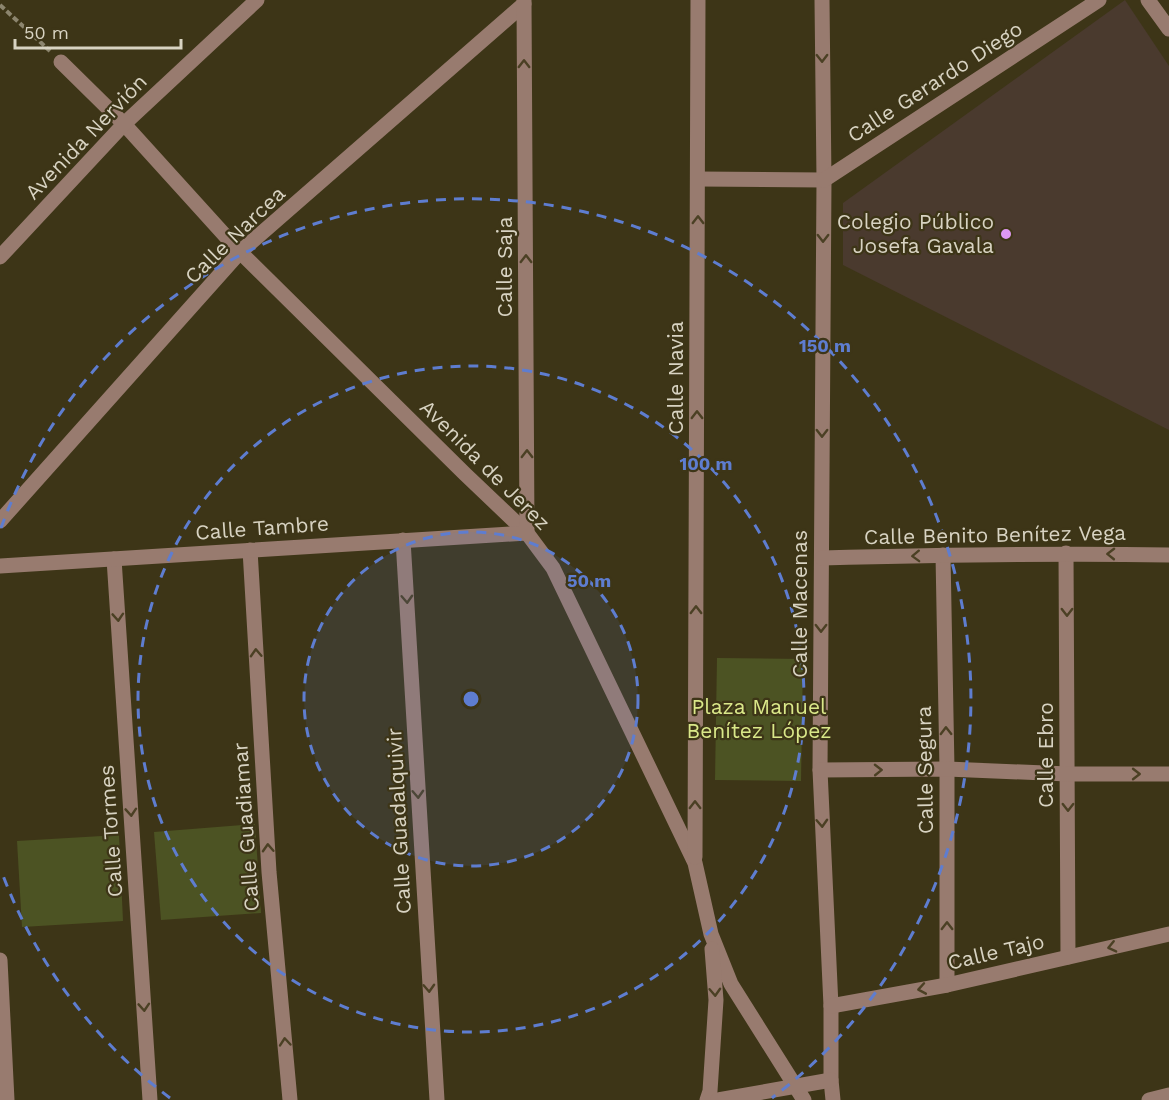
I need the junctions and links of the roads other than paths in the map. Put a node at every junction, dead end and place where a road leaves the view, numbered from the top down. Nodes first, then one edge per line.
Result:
1 (257, 0) edge
2 (698, 0) edge
3 (822, 0) edge
4 (1099, 0) edge
5 (1148, 0) edge
6 (524, 2) edge
7 (1169, 29) edge
8 (61, 62) road end
9 (124, 124) junction
10 (698, 179) junction
11 (824, 180) junction
12 (240, 252) junction
13 (0, 256) edge
14 (0, 521) edge
15 (527, 533) junction
16 (403, 540) junction
17 (250, 550) junction
18 (1066, 554) junction
19 (943, 555) junction
20 (1169, 555) edge
21 (822, 558) junction
22 (114, 559) junction
23 (0, 566) edge
24 (947, 769) junction
25 (820, 770) junction
26 (1068, 774) junction
27 (1169, 774) edge
28 (695, 863) junction
29 (711, 934) junction
30 (1169, 934) edge
31 (1068, 957) junction
32 (0, 960) edge
33 (947, 985) junction
34 (831, 1006) junction
35 (831, 1080) junction
36 (800, 1093) edge
37 (1169, 1095) edge
38 (7, 1100) edge
39 (150, 1100) edge
40 (290, 1100) edge
41 (437, 1100) edge
42 (707, 1100) edge
43 (718, 1100) edge
44 (833, 1100) edge
45 (1149, 1100) edge

1 - 9 street, Avenida Nervión
2 - 10 street, Calle Navia
3 -> 11 street, Calle Macenas
4 - 11 street, Calle Gerardo Diego
5 - 7 street
6 - 12 street, Calle Narcea
15 -> 6 street, Calle Saja
8 - 9 street, Avenida de Jerez
9 - 12 street, Avenida de Jerez
9 - 13 street, Avenida Nervión
10 - 11 street
28 -> 10 street, Calle Navia
11 -> 21 street, Calle Macenas
12 - 14 street, Calle Narcea
12 - 15 street, Avenida de Jerez
15 - 16 street, Calle Tambre
15 - 28 street, Avenida de Jerez
16 - 17 street, Calle Tambre
16 -> 41 street, Calle Guadalquivir
17 - 22 street, Calle Tambre
40 -> 17 street, Calle Guadiamar
18 - 19 street, Calle Benito Benítez Vega
20 -> 18 street, Calle Benito Benítez Vega
18 -> 26 street, Calle Ebro
19 -> 21 street, Calle Benito Benítez Vega
24 -> 19 street, Calle Segura
21 -> 25 street, Calle Macenas
22 - 23 street, Calle Tambre
22 -> 39 street, Calle Tormes
25 -> 24 street
24 - 26 street
33 -> 24 street, Calle Segura
25 -> 34 street, Calle Macenas
26 -> 27 street
26 -> 31 street, Calle Ebro
28 - 29 street, Avenida de Jerez
29 - 36 street, Avenida de Jerez
29 -> 42 street
30 -> 31 street, Calle Tajo
31 - 33 street, Calle Tajo
32 - 38 street
33 -> 34 street, Calle Tajo
34 - 35 street, Calle Macenas
35 - 36 street
35 - 44 street, Calle Macenas
36 - 43 street
37 - 45 street

